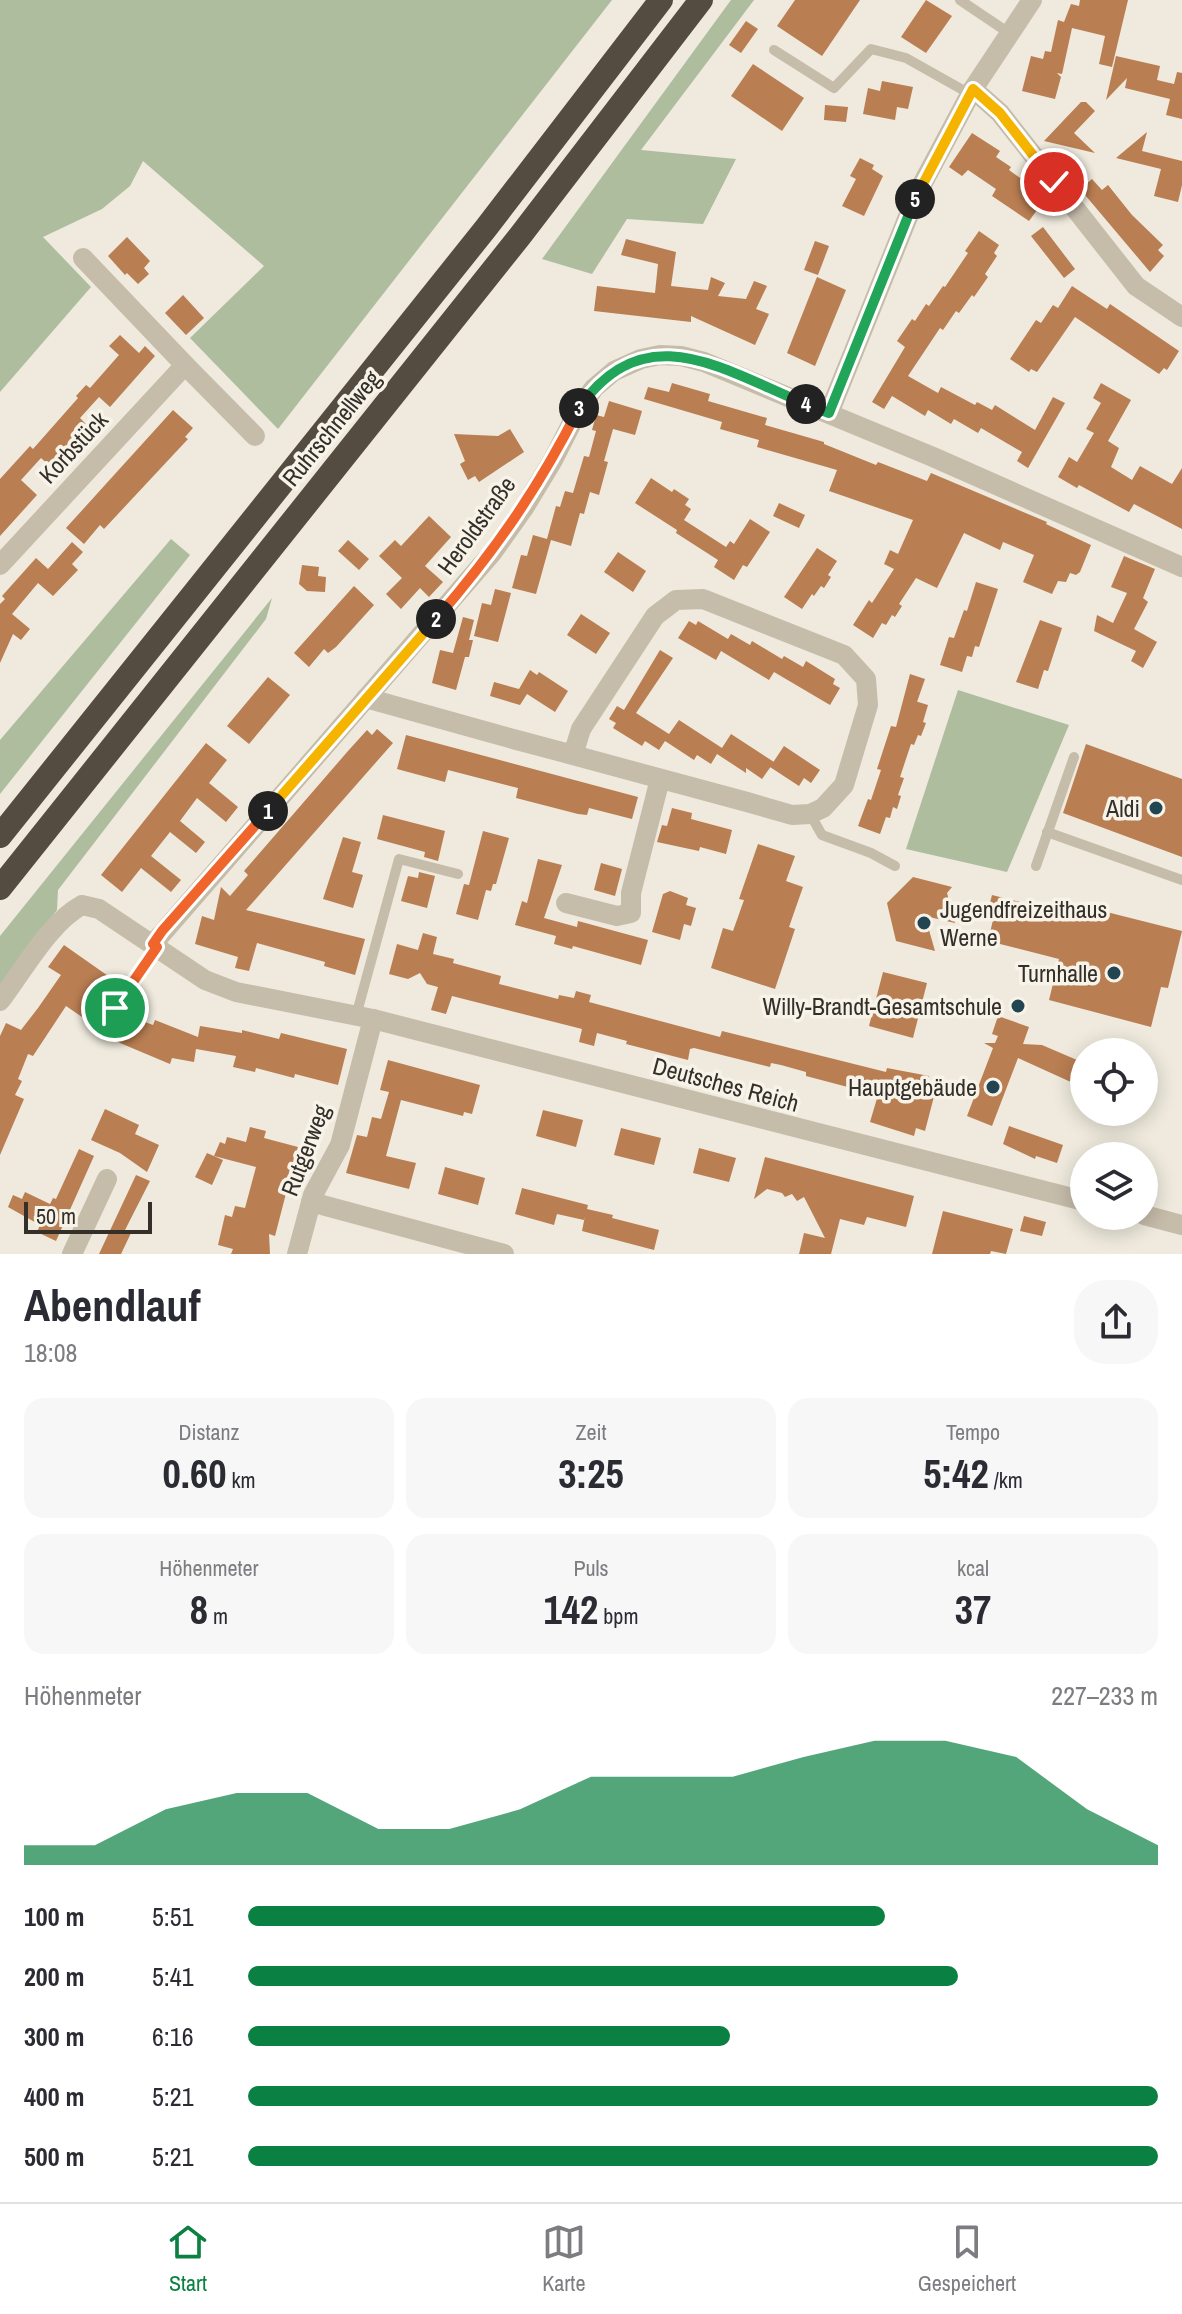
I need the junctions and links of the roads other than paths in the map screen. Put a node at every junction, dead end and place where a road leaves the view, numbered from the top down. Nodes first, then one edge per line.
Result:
1 (661, 0) edge
2 (701, 0) edge
3 (960, 0) edge
4 (1032, 0) edge
5 (1009, 33) junction
6 (774, 50) dead end
7 (972, 91) junction
8 (83, 258) dead end
9 (1182, 317) edge
10 (185, 365) junction
11 (829, 413) junction
12 (255, 436) dead end
13 (0, 565) edge
14 (1182, 567) edge
15 (366, 698) junction
16 (573, 755) junction
17 (1074, 757) dead end
18 (660, 779) junction
19 (810, 814) junction
20 (1047, 832) junction
21 (0, 836) edge
22 (895, 866) dead end
23 (1036, 866) dead end
24 (458, 874) dead end
25 (1182, 880) edge
26 (0, 888) edge
27 (566, 903) dead end
28 (155, 946) junction
29 (0, 1001) edge
30 (115, 1008) dead end
31 (365, 1018) junction
32 (107, 1179) dead end
33 (1070, 1197) edge
34 (311, 1202) junction
35 (1158, 1219) edge
36 (1182, 1225) edge
37 (72, 1254) edge
38 (297, 1254) edge
39 (504, 1254) edge

1 - 21 highway, Ruhrschnellweg
2 - 26 highway, Ruhrschnellweg
3 - 5 lane
4 - 5 street
5 - 7 street
6 - 7 lane
7 - 9 street
7 - 11 street
8 - 10 street
10 - 12 street
10 - 13 street, Korbstück
11 - 14 street, Heroldstraße
11 - 15 street, Heroldstraße
15 - 16 street
15 - 28 street, Heroldstraße
16 - 18 street
16 - 19 street
17 - 20 lane
18 - 19 street
18 - 27 street
19 - 22 lane
20 - 23 lane
20 - 25 lane
24 - 31 lane
28 - 29 street, Deutsches Reich
28 - 30 lane
28 - 31 street, Deutsches Reich
31 - 33 street, Deutsches Reich
31 - 34 street, Rutgerweg
32 - 37 street
34 - 38 street, Rutgerweg
34 - 39 street
35 - 36 street

